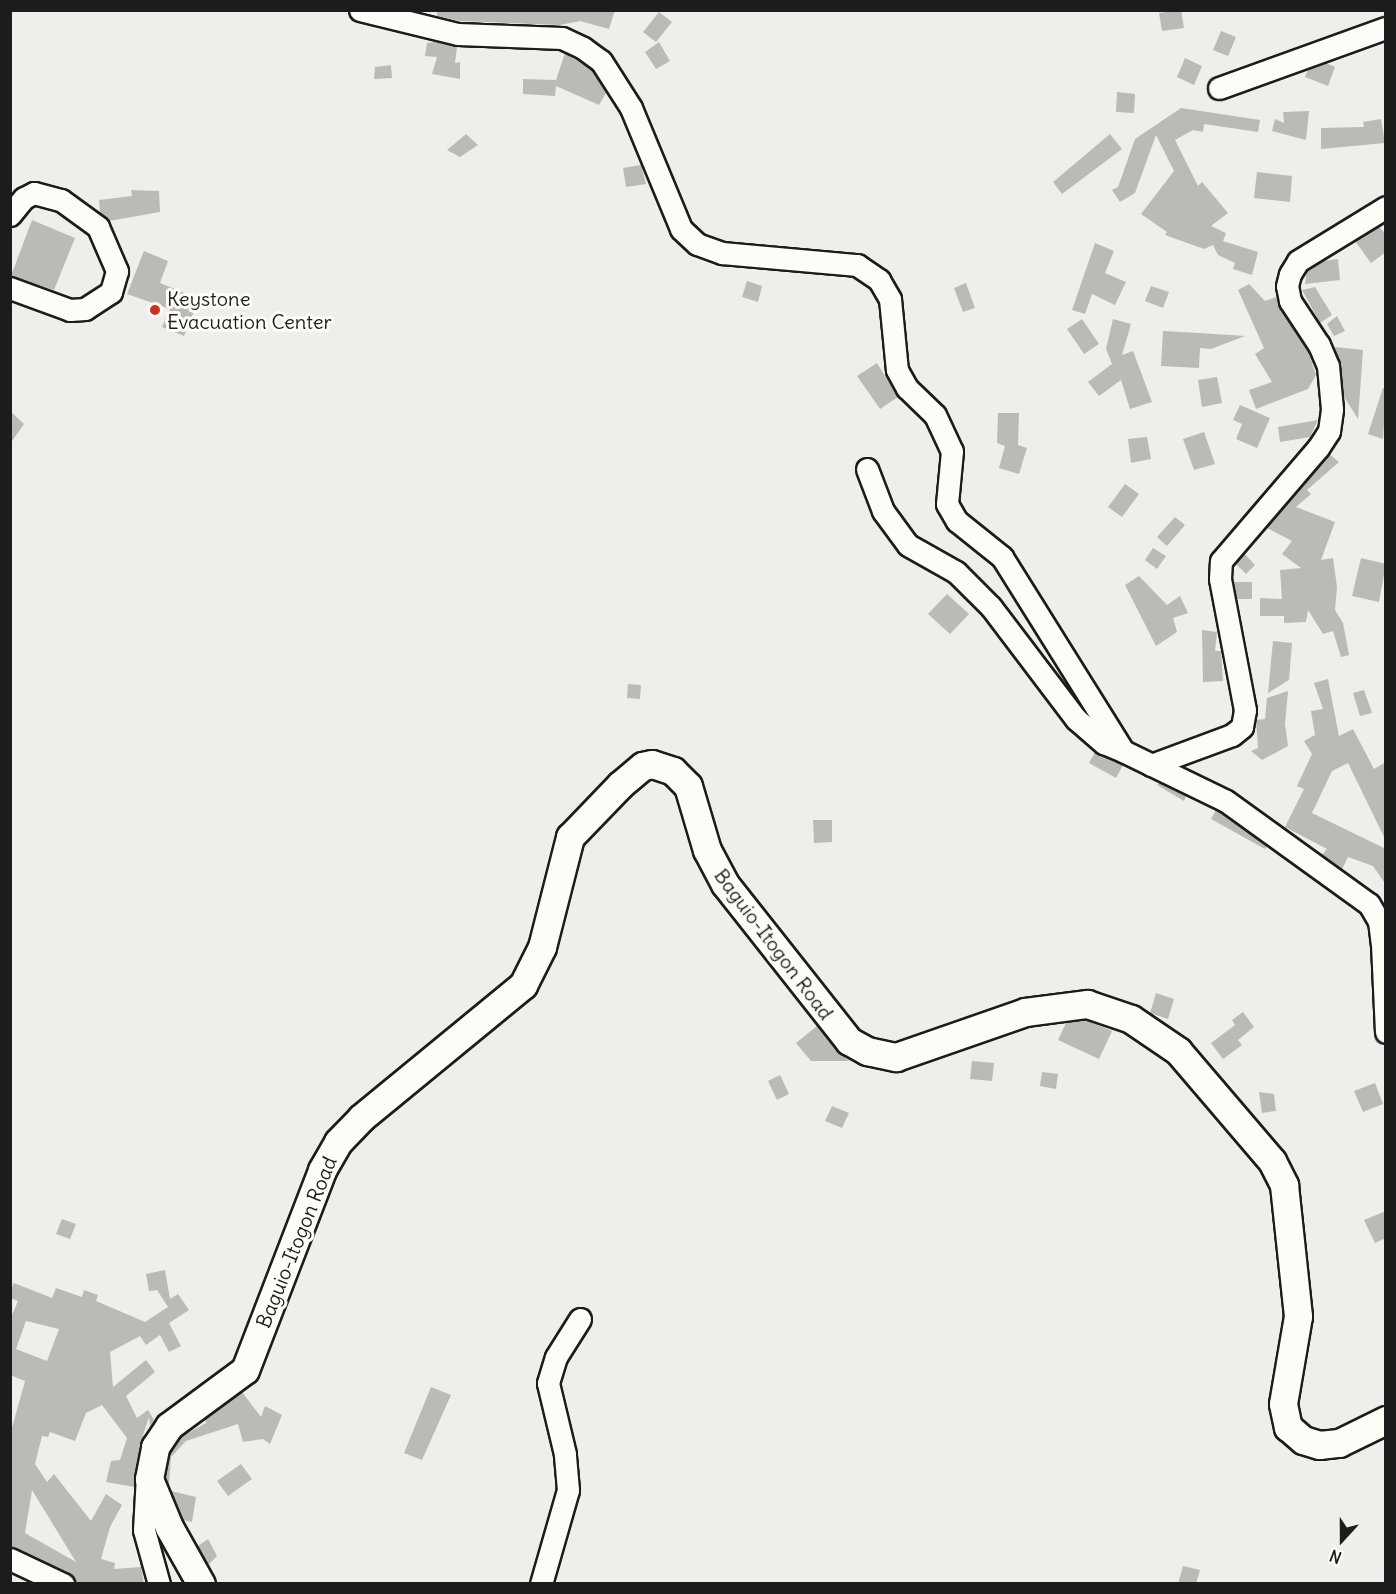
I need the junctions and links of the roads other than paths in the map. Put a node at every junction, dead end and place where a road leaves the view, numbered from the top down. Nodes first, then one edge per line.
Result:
1 (360, 10) edge
2 (1386, 28) edge
3 (1219, 88) dead end
4 (1386, 207) edge
5 (10, 215) edge
6 (10, 288) edge
7 (867, 469) dead end
8 (1123, 751) junction
9 (1151, 765) junction
10 (1386, 1032) edge
11 (580, 1319) dead end
12 (1386, 1420) edge
13 (148, 1468) junction
14 (10, 1559) edge
15 (63, 1584) edge
16 (159, 1584) edge
17 (201, 1584) edge
18 (541, 1584) edge

1 - 8 street
2 - 3 street
4 - 9 street
5 - 6 street
7 - 8 street
8 - 9 street
9 - 10 street
11 - 18 street
12 - 13 main road, Baguio-Itogon Road
13 - 16 street
13 - 17 main road
14 - 15 street

